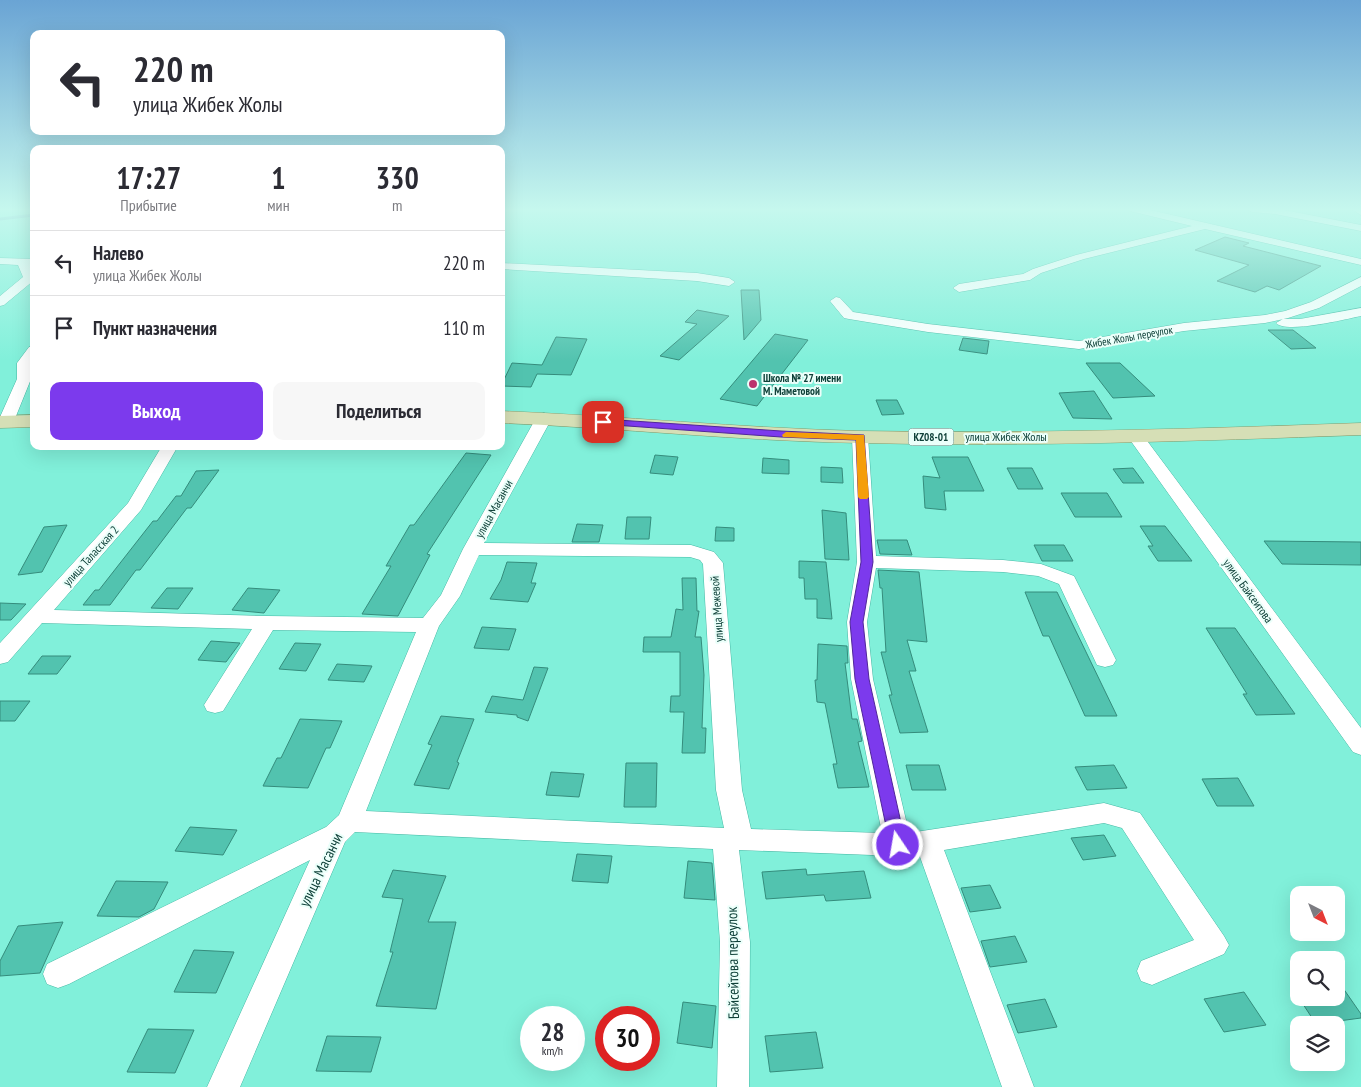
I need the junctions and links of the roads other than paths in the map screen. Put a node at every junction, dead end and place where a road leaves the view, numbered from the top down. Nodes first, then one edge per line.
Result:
1 (1072, 260) edge
2 (0, 261) edge
3 (28, 262) edge
4 (505, 266) edge
5 (1361, 281) edge
6 (729, 282) dead end
7 (959, 288) dead end
8 (836, 301) dead end
9 (0, 302) edge
10 (1361, 312) edge
11 (1265, 319) junction
12 (30, 355) edge
13 (505, 417) edge
14 (544, 418) junction
15 (30, 421) edge
16 (3, 422) edge
17 (1361, 429) edge
18 (1136, 436) junction
19 (860, 437) junction
20 (168, 450) edge
21 (472, 549) junction
22 (867, 562) junction
23 (37, 616) junction
24 (268, 624) junction
25 (428, 625) junction
26 (0, 656) edge
27 (1105, 660) dead end
28 (215, 705) dead end
29 (1361, 746) edge
30 (342, 828) junction
31 (732, 839) junction
32 (928, 842) junction
33 (898, 845) junction
34 (1152, 971) dead end
35 (58, 974) dead end
36 (223, 1087) edge
37 (733, 1087) edge
38 (1018, 1087) edge

1 - 7 street
2 - 3 street
3 - 9 street
4 - 6 street
5 - 11 street, Жибек Жолы переулок
8 - 11 street, Жибек Жолы переулок
10 - 11 street
12 - 16 street
13 - 14 main road, улица Жибек Жолы / KZ08-01
14 - 19 main road, улица Жибек Жолы / KZ08-01
14 - 21 street, улица Масанчи
15 - 16 main road
17 - 18 main road, улица Жибек Жолы / KZ08-01
18 - 19 main road, улица Жибек Жолы / KZ08-01
18 - 29 street, улица Байсеитова
19 - 22 street
20 - 23 street, улица Таласская 2
21 - 25 street, улица Масанчи
21 - 31 street, улица Межевой
22 - 27 street
22 - 33 street
23 - 24 street
23 - 26 street, улица Таласская 2
24 - 25 street
24 - 28 street
25 - 30 street, улица Масанчи
30 - 31 street
30 - 35 street
30 - 36 street, улица Масанчи
31 - 33 street
31 - 37 street, Байсейтова переулок
32 - 33 street
32 - 34 street
32 - 38 street

